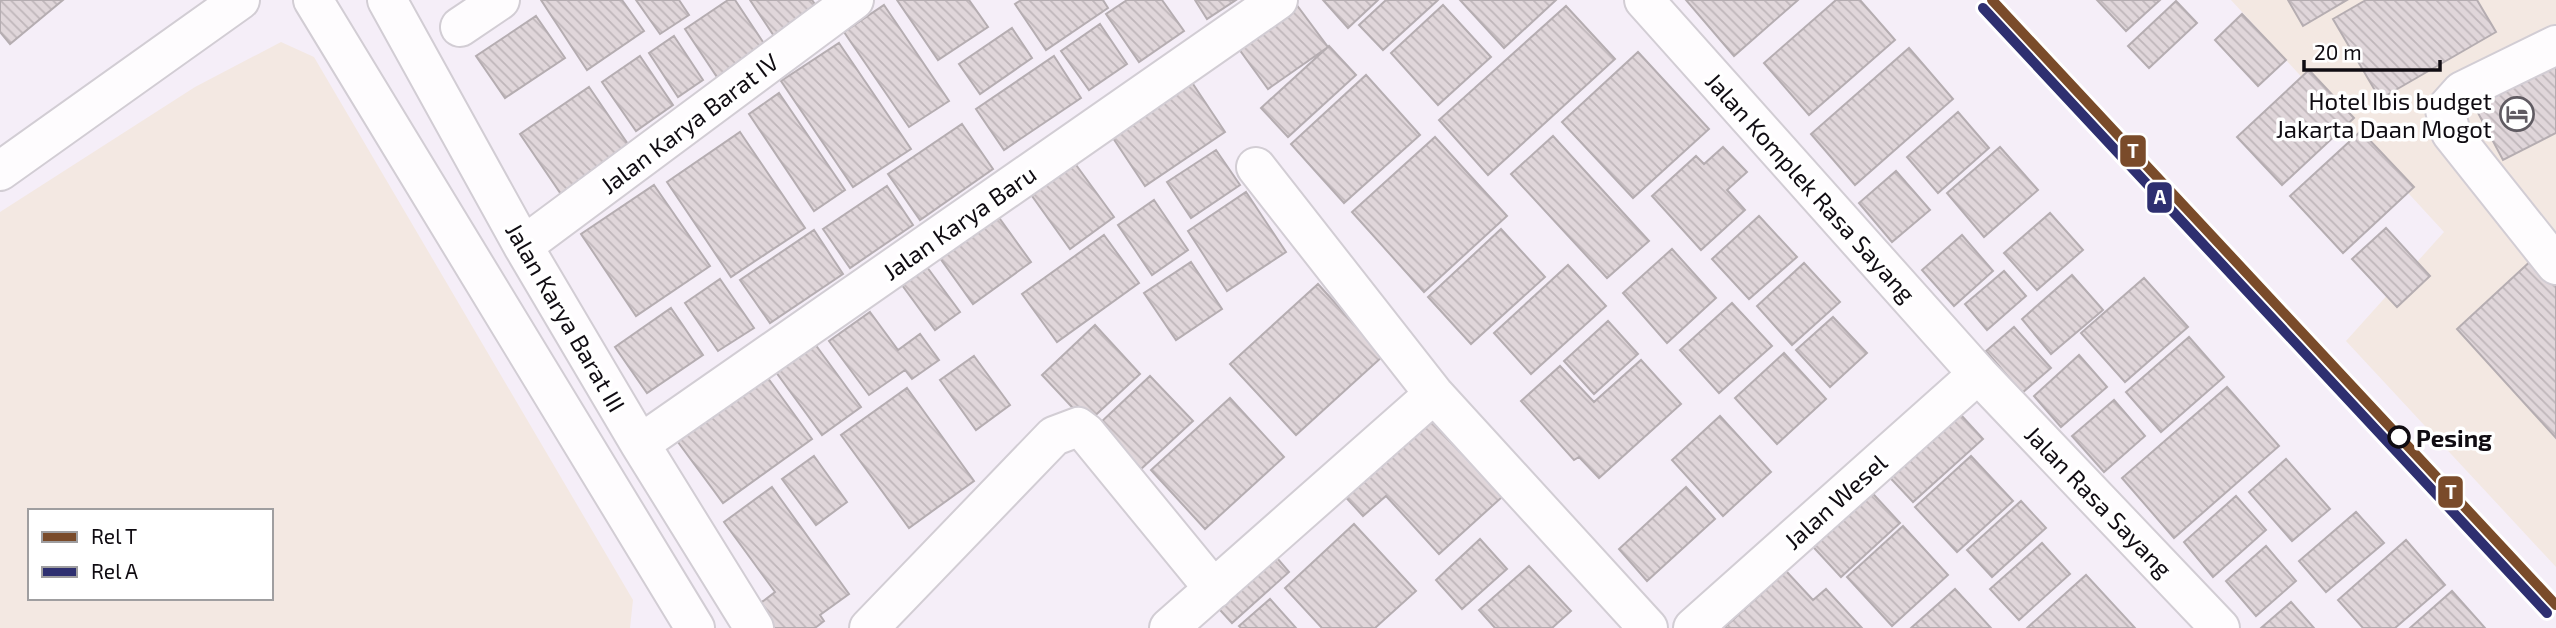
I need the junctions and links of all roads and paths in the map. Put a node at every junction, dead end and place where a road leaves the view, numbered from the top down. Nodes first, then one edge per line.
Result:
1 (240, 0) edge
2 (313, 0) edge
3 (387, 0) edge
4 (500, 0) edge
5 (854, 0) edge
6 (1278, 0) edge
7 (1644, 0) edge
8 (460, 27) dead end
9 (2556, 45) edge
10 (1256, 167) dead end
11 (0, 171) edge
12 (523, 246) junction
13 (2556, 265) edge
14 (1978, 373) junction
15 (1434, 394) junction
16 (640, 444) junction
17 (1214, 589) junction
18 (745, 614) edge
19 (695, 628) edge
20 (869, 628) edge
21 (1170, 628) edge
22 (1648, 628) edge
23 (1693, 628) edge
24 (2220, 628) edge

1 - 11 street
2 - 19 street
3 - 12 street, Jalan Karya Barat III
4 - 8 street
5 - 12 street, Jalan Karya Barat IV
6 - 16 street, Jalan Karya Baru
7 - 14 street, Jalan Komplek Rasa Sayang
9 - 13 street
10 - 15 street
12 - 16 street, Jalan Karya Barat III
14 - 23 street, Jalan Wesel
14 - 24 street, Jalan Rasa Sayang
15 - 17 street
15 - 22 street
16 - 18 street, Jalan Karya Barat III
17 - 20 street
17 - 21 street
18 - 19 street

